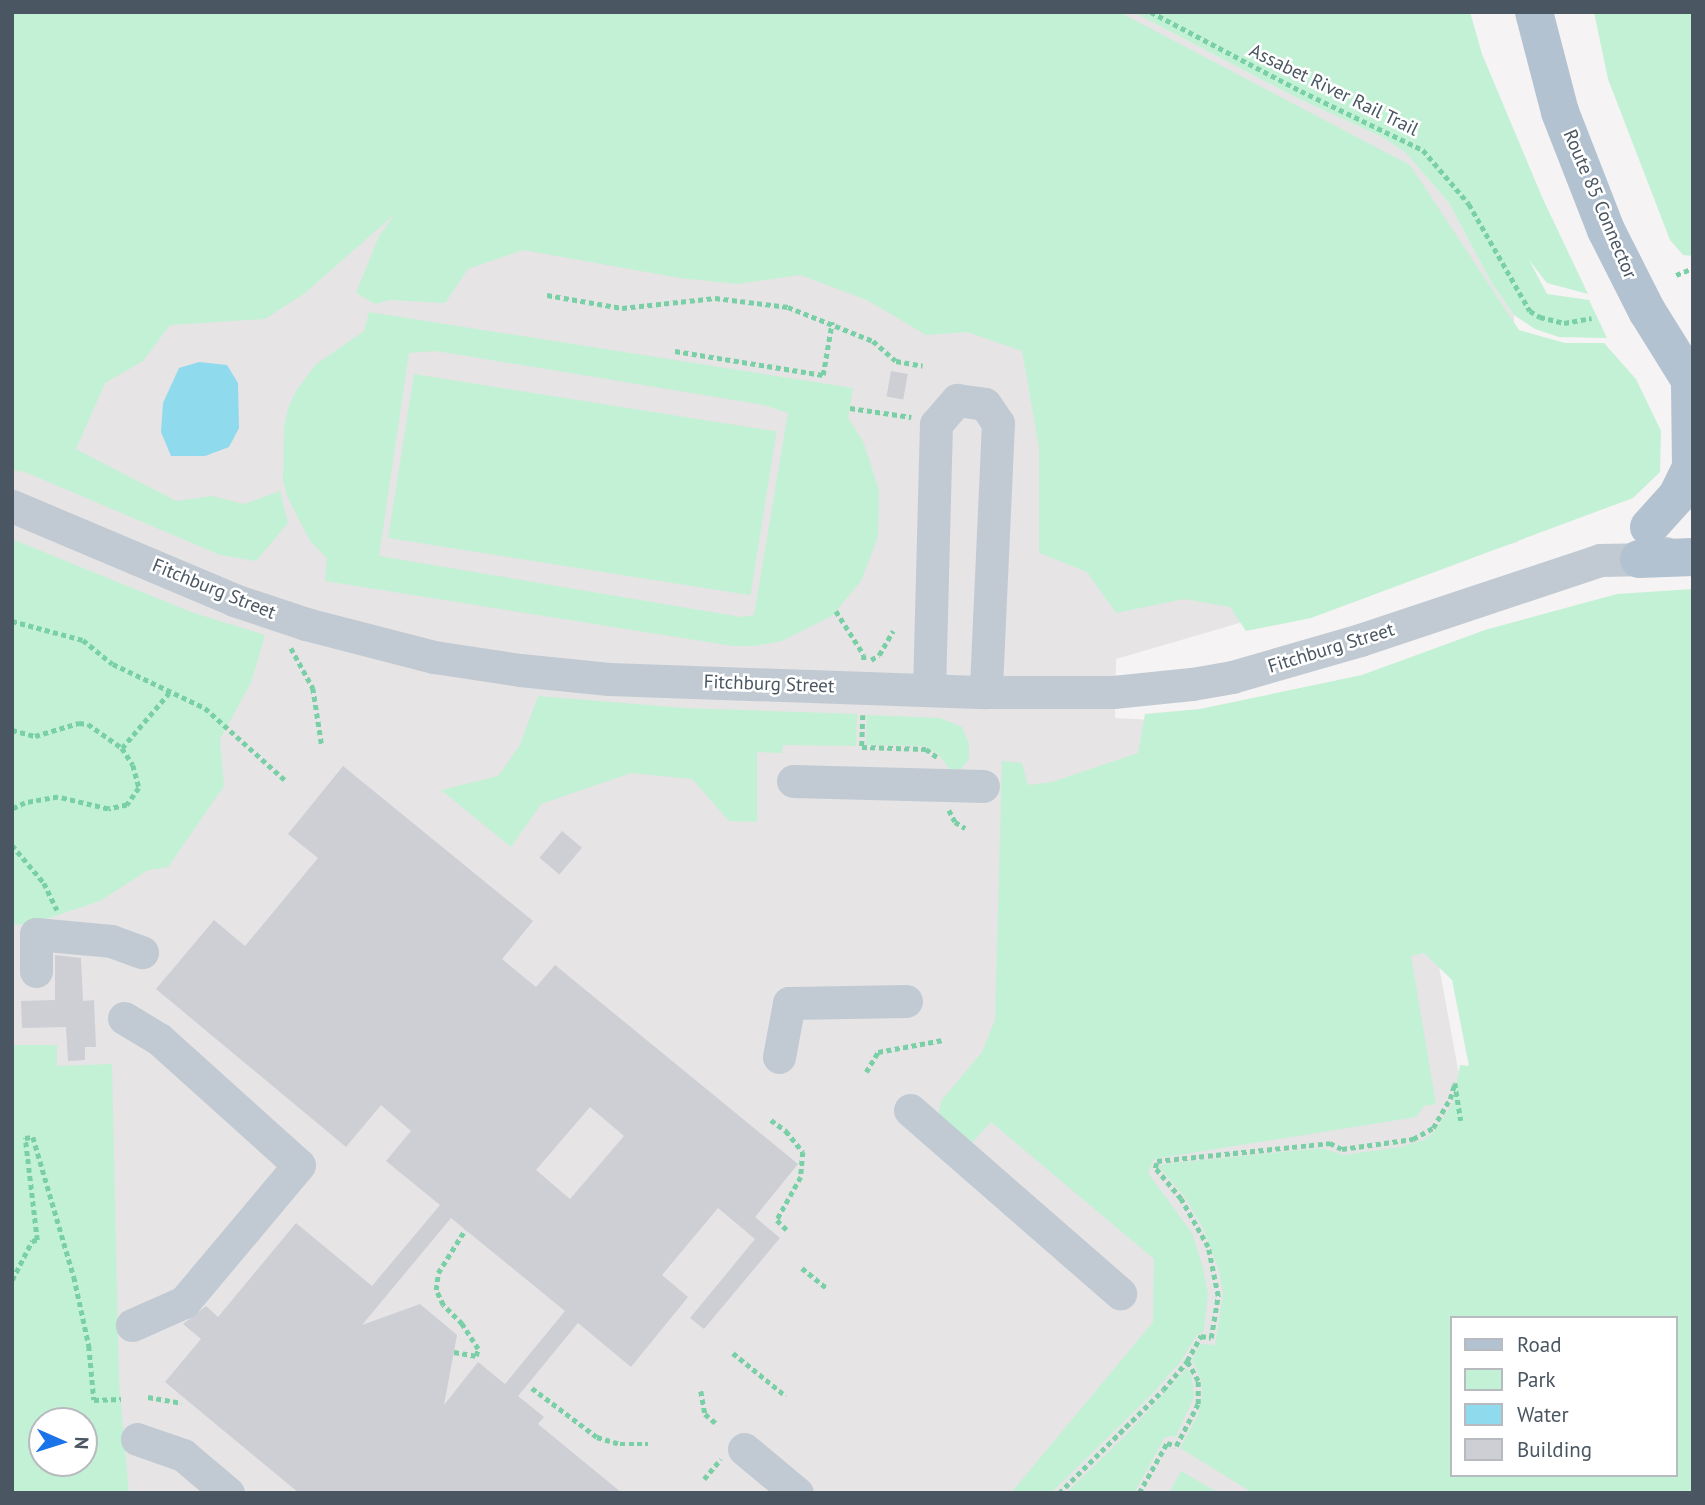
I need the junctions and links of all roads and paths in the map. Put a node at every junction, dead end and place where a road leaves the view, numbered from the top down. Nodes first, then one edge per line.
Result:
1 (1151, 12) edge
2 (1534, 12) edge
3 (1693, 268) edge
4 (1676, 275) dead end
5 (547, 295) dead end
6 (1592, 318) dead end
7 (832, 323) junction
8 (675, 351) dead end
9 (923, 366) dead end
10 (1691, 383) edge
11 (849, 408) dead end
12 (916, 418) dead end
13 (12, 506) edge
14 (1693, 510) edge
15 (1644, 543) junction
16 (1693, 543) edge
17 (1693, 557) edge
18 (836, 611) dead end
19 (12, 621) edge
20 (893, 631) dead end
21 (289, 643) dead end
22 (929, 690) junction
23 (986, 692) junction
24 (169, 693) junction
25 (863, 707) dead end
26 (12, 730) edge
27 (322, 746) dead end
28 (122, 748) junction
29 (943, 765) dead end
30 (286, 780) dead end
31 (793, 781) dead end
32 (983, 786) dead end
33 (948, 802) dead end
34 (12, 809) edge
35 (965, 828) dead end
36 (12, 845) edge
37 (62, 935) junction
38 (142, 953) dead end
39 (36, 971) dead end
40 (906, 1001) dead end
41 (124, 1018) dead end
42 (943, 1040) dead end
43 (779, 1057) dead end
44 (866, 1072) dead end
45 (910, 1110) dead end
46 (771, 1121) dead end
47 (1461, 1121) dead end
48 (465, 1230) dead end
49 (787, 1230) dead end
50 (802, 1268) dead end
51 (12, 1280) edge
52 (827, 1288) dead end
53 (1120, 1293) dead end
54 (132, 1325) dead end
55 (454, 1352) dead end
56 (733, 1353) dead end
57 (1187, 1361) junction
58 (532, 1388) dead end
59 (701, 1391) dead end
60 (148, 1396) dead end
61 (786, 1396) dead end
62 (121, 1399) dead end
63 (181, 1404) dead end
64 (716, 1424) dead end
65 (136, 1439) dead end
66 (648, 1444) dead end
67 (735, 1451) joint
68 (704, 1479) dead end
69 (228, 1493) edge
70 (797, 1493) edge
71 (1059, 1493) edge
72 (1139, 1493) edge

1 - 6 path, Assabet River Rail Trail
2 - 10 main road, Route 85 Connector
3 - 4 path
5 - 7 path
7 - 8 path
7 - 9 path
10 - 15 main road
11 - 12 path
13 - 22 street, Fitchburg Street
14 - 15 street
15 - 16 street
15 - 17 main road
15 - 23 street, Fitchburg Street
18 - 20 path
19 - 24 path
21 - 27 path
22 - 23 street, Fitchburg Street
22 - 23 street
24 - 28 path
24 - 30 path
25 - 29 path
26 - 28 path
28 - 34 path
31 - 32 street
33 - 35 path
36 - 37 path
37 - 38 street
37 - 39 street
40 - 43 street
41 - 54 street
42 - 44 path
45 - 53 street
46 - 49 path
47 - 57 path
48 - 55 path
50 - 52 path
51 - 62 path
56 - 61 path
57 - 71 path
57 - 72 path
58 - 66 path
59 - 64 path
60 - 63 path
65 - 69 street
67 - 68 path
67 - 70 street

